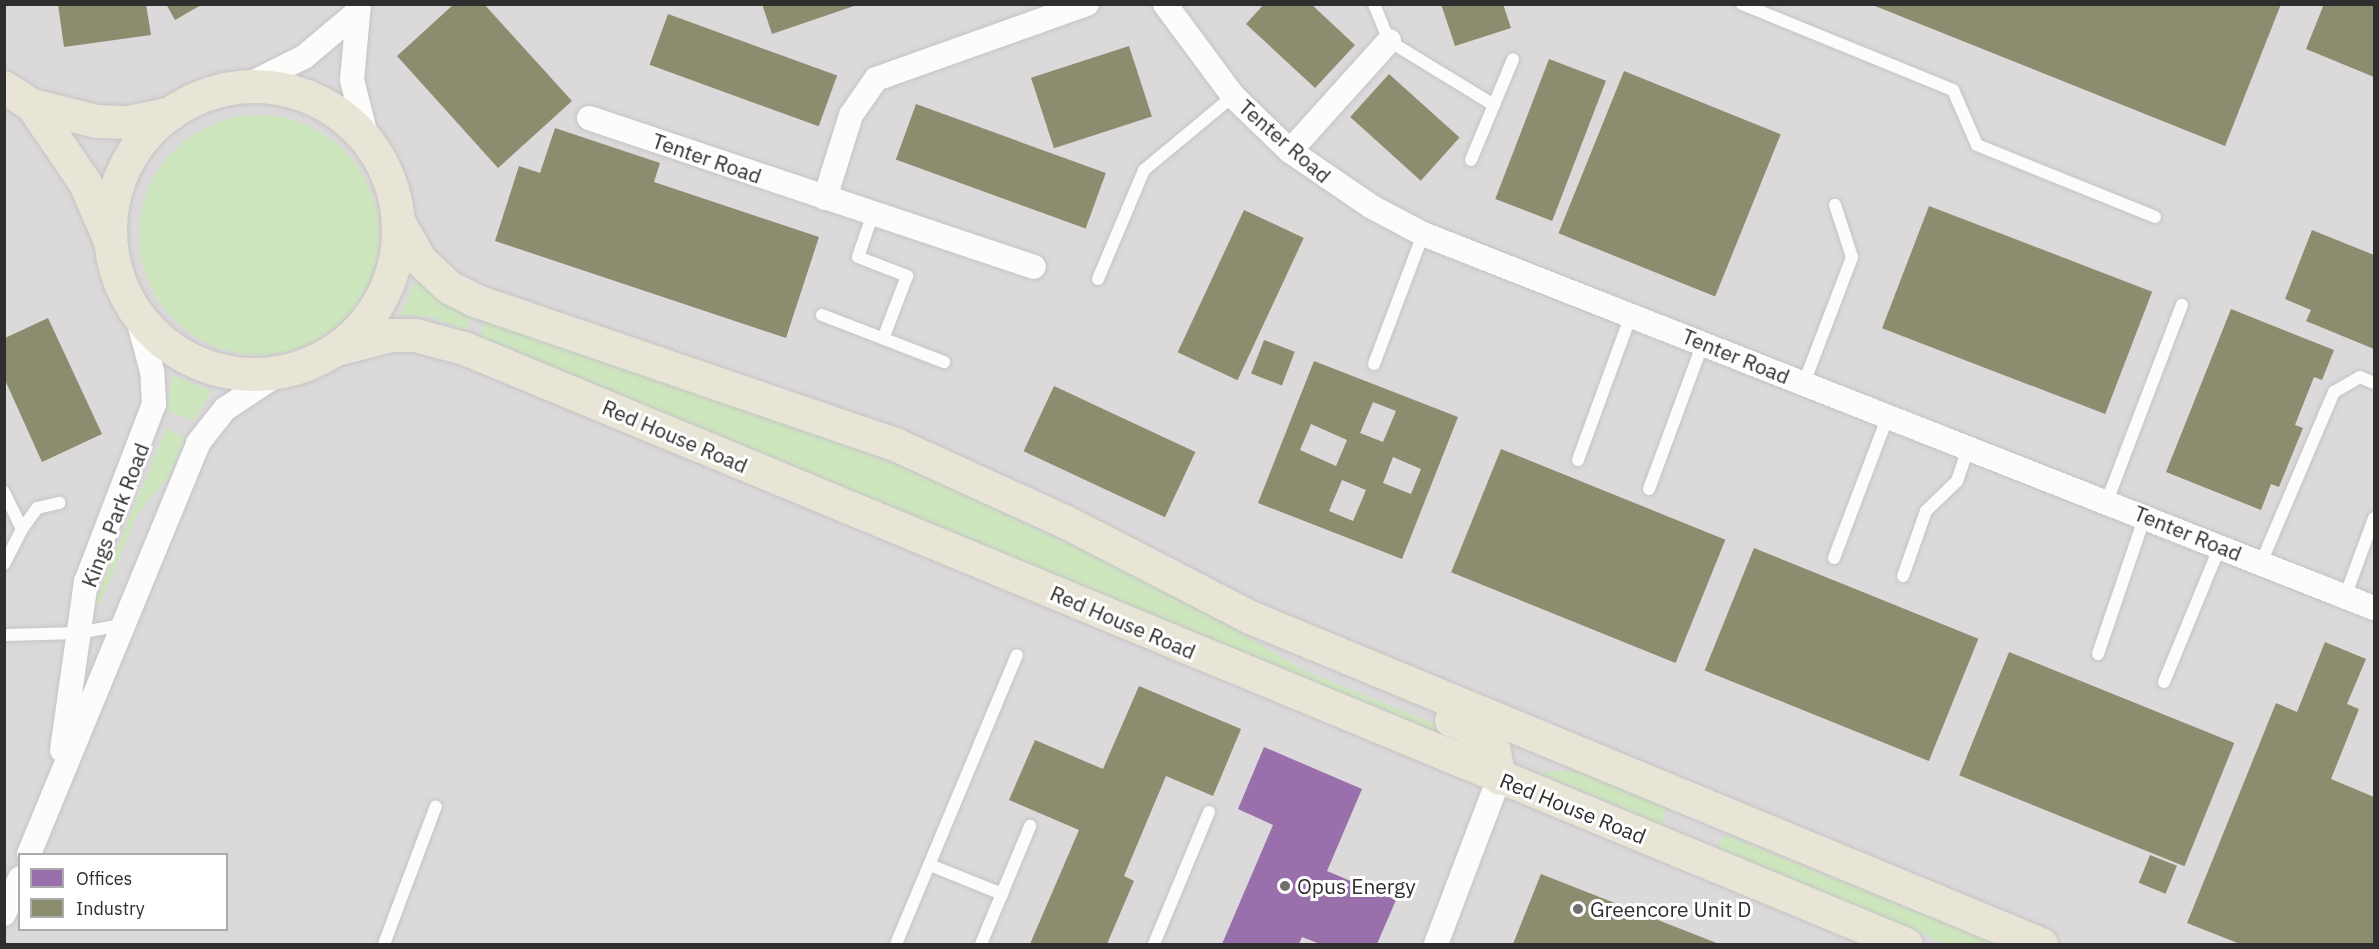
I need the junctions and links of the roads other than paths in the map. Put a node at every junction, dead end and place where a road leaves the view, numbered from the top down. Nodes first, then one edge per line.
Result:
1 (1087, 4) edge
2 (1165, 4) edge
3 (1374, 4) edge
4 (1742, 4) edge
5 (357, 9) edge
6 (1389, 41) junction
7 (1513, 59) dead end
8 (4, 87) edge
9 (244, 87) junction
10 (1233, 96) junction
11 (32, 105) junction
12 (1494, 105) junction
13 (171, 113) junction
14 (589, 118) dead end
15 (368, 143) junction
16 (1290, 151) junction
17 (1472, 160) dead end
18 (825, 198) junction
19 (1835, 206) dead end
20 (873, 213) junction
21 (2155, 217) dead end
22 (398, 221) junction
23 (1423, 234) junction
24 (111, 244) junction
25 (1035, 267) dead end
26 (1098, 279) dead end
27 (2182, 305) dead end
28 (136, 312) junction
29 (822, 315) dead end
30 (1631, 315) junction
31 (883, 339) junction
32 (1703, 343) junction
33 (336, 349) junction
34 (944, 362) dead end
35 (1374, 364) dead end
36 (281, 372) junction
37 (1804, 383) junction
38 (2374, 383) edge
39 (1888, 416) junction
40 (1969, 447) junction
41 (1578, 460) dead end
42 (1649, 489) dead end
43 (4, 492) edge
44 (2107, 501) junction
45 (59, 503) dead end
46 (2145, 516) junction
47 (2374, 518) edge
48 (22, 529) junction
49 (2220, 546) junction
50 (1834, 558) dead end
51 (2261, 562) junction
52 (4, 564) edge
53 (1903, 576) dead end
54 (2345, 597) junction
55 (2374, 608) edge
56 (1251, 617) junction
57 (121, 625) junction
58 (78, 633) junction
59 (5, 635) edge
60 (2098, 654) dead end
61 (1017, 655) dead end
62 (2164, 682) dead end
63 (1499, 778) junction
64 (56, 791) junction
65 (436, 806) dead end
66 (1209, 812) dead end
67 (1030, 826) dead end
68 (30, 853) edge
69 (930, 865) junction
70 (18, 882) edge
71 (1002, 894) junction
72 (4, 914) edge
73 (384, 945) edge
74 (896, 945) edge
75 (981, 945) edge
76 (1154, 945) edge
77 (1436, 945) edge
78 (1906, 945) edge
79 (2041, 945) edge

1 - 18 street
2 - 10 street, Tenter Road
3 - 6 lane
4 - 21 lane
5 - 9 street
5 - 15 street
6 - 12 lane
6 - 16 street
7 - 12 lane
8 - 11 main road
9 - 13 main road
9 - 15 main road
10 - 16 street, Tenter Road
10 - 26 lane
11 - 13 main road
11 - 24 main road
12 - 17 lane
13 - 24 main road
14 - 18 street, Tenter Road
15 - 22 main road
16 - 23 street, Tenter Road
18 - 20 street, Tenter Road
19 - 37 lane
20 - 25 street, Tenter Road
20 - 31 lane
22 - 33 main road
22 - 56 main road
23 - 30 street, Tenter Road
23 - 35 lane
24 - 28 main road
27 - 44 lane
28 - 36 main road
28 - 58 street, Kings Park Road
29 - 31 lane
30 - 32 street, Tenter Road
30 - 41 lane
31 - 34 lane
32 - 37 street, Tenter Road
32 - 42 lane
33 - 36 main road
33 - 63 main road, Red House Road
36 - 57 street, Kings Park Road
37 - 39 street, Tenter Road
38 - 51 lane
39 - 40 street, Tenter Road
39 - 50 lane
40 - 44 street, Tenter Road
40 - 53 lane
43 - 48 lane
44 - 46 street, Tenter Road
45 - 48 lane
46 - 49 street, Tenter Road
46 - 60 lane
47 - 54 lane
48 - 52 lane
49 - 51 street, Tenter Road
49 - 62 lane
51 - 54 street, Tenter Road
54 - 55 street, Tenter Road
56 - 63 main road
56 - 79 main road
57 - 58 lane
57 - 64 street, Kings Park Road
58 - 59 lane
58 - 64 street, Kings Park Road
61 - 69 lane
63 - 77 street
63 - 78 main road, Red House Road
64 - 68 street, Kings Park Road
65 - 73 lane
66 - 76 lane
67 - 71 lane
69 - 71 lane
69 - 74 lane
70 - 72 street
71 - 75 lane

